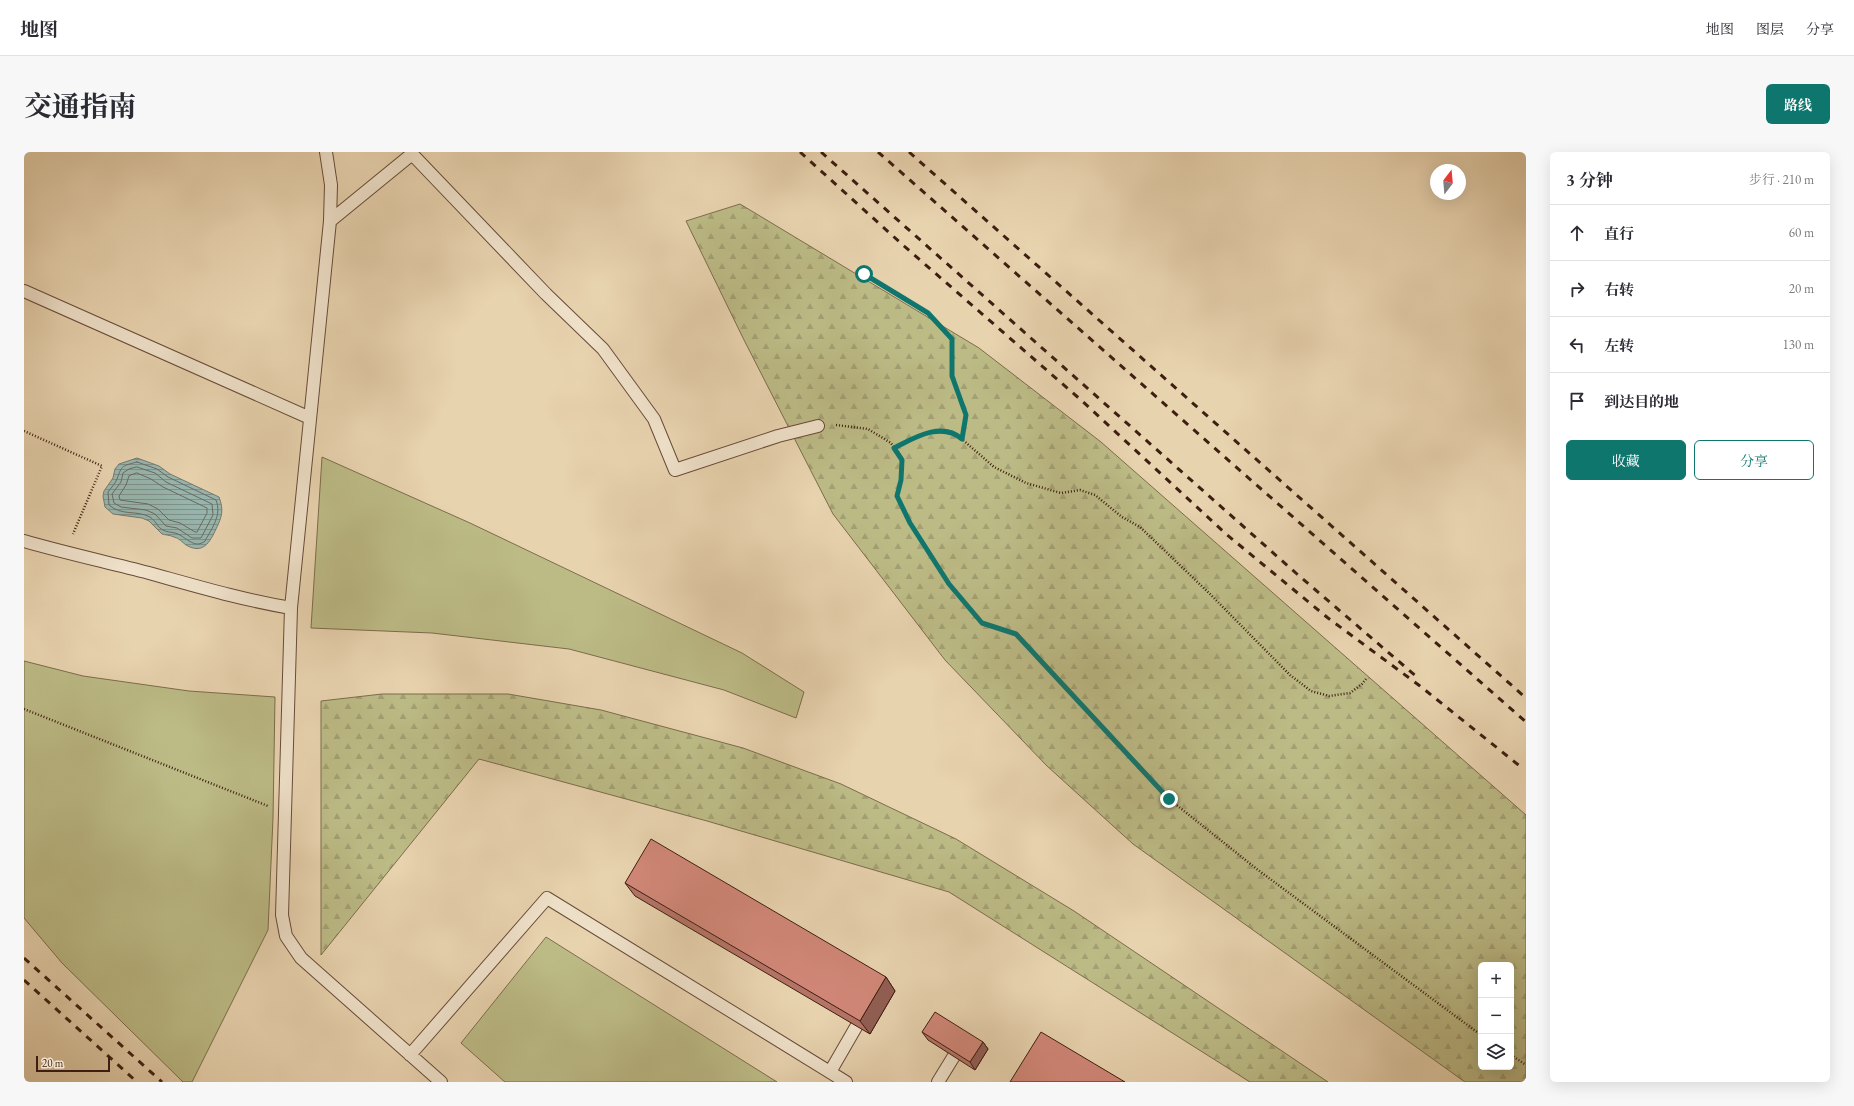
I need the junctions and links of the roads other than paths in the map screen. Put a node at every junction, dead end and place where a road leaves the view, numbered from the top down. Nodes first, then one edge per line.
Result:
1 (326, 152) edge
2 (330, 221) junction
3 (24, 291) edge
4 (310, 418) junction
5 (818, 426) road end
6 (24, 541) edge
7 (291, 608) junction
8 (856, 1027) edge
9 (410, 1054) junction
10 (954, 1056) edge
11 (830, 1072) junction
12 (441, 1082) edge
13 (846, 1082) edge
14 (938, 1082) edge

1 - 2 lane
2 - 4 lane
2 - 5 lane
3 - 4 lane
4 - 7 lane
6 - 7 lane
7 - 9 lane
8 - 11 lane
9 - 11 lane
9 - 12 lane
10 - 14 lane
11 - 13 lane

